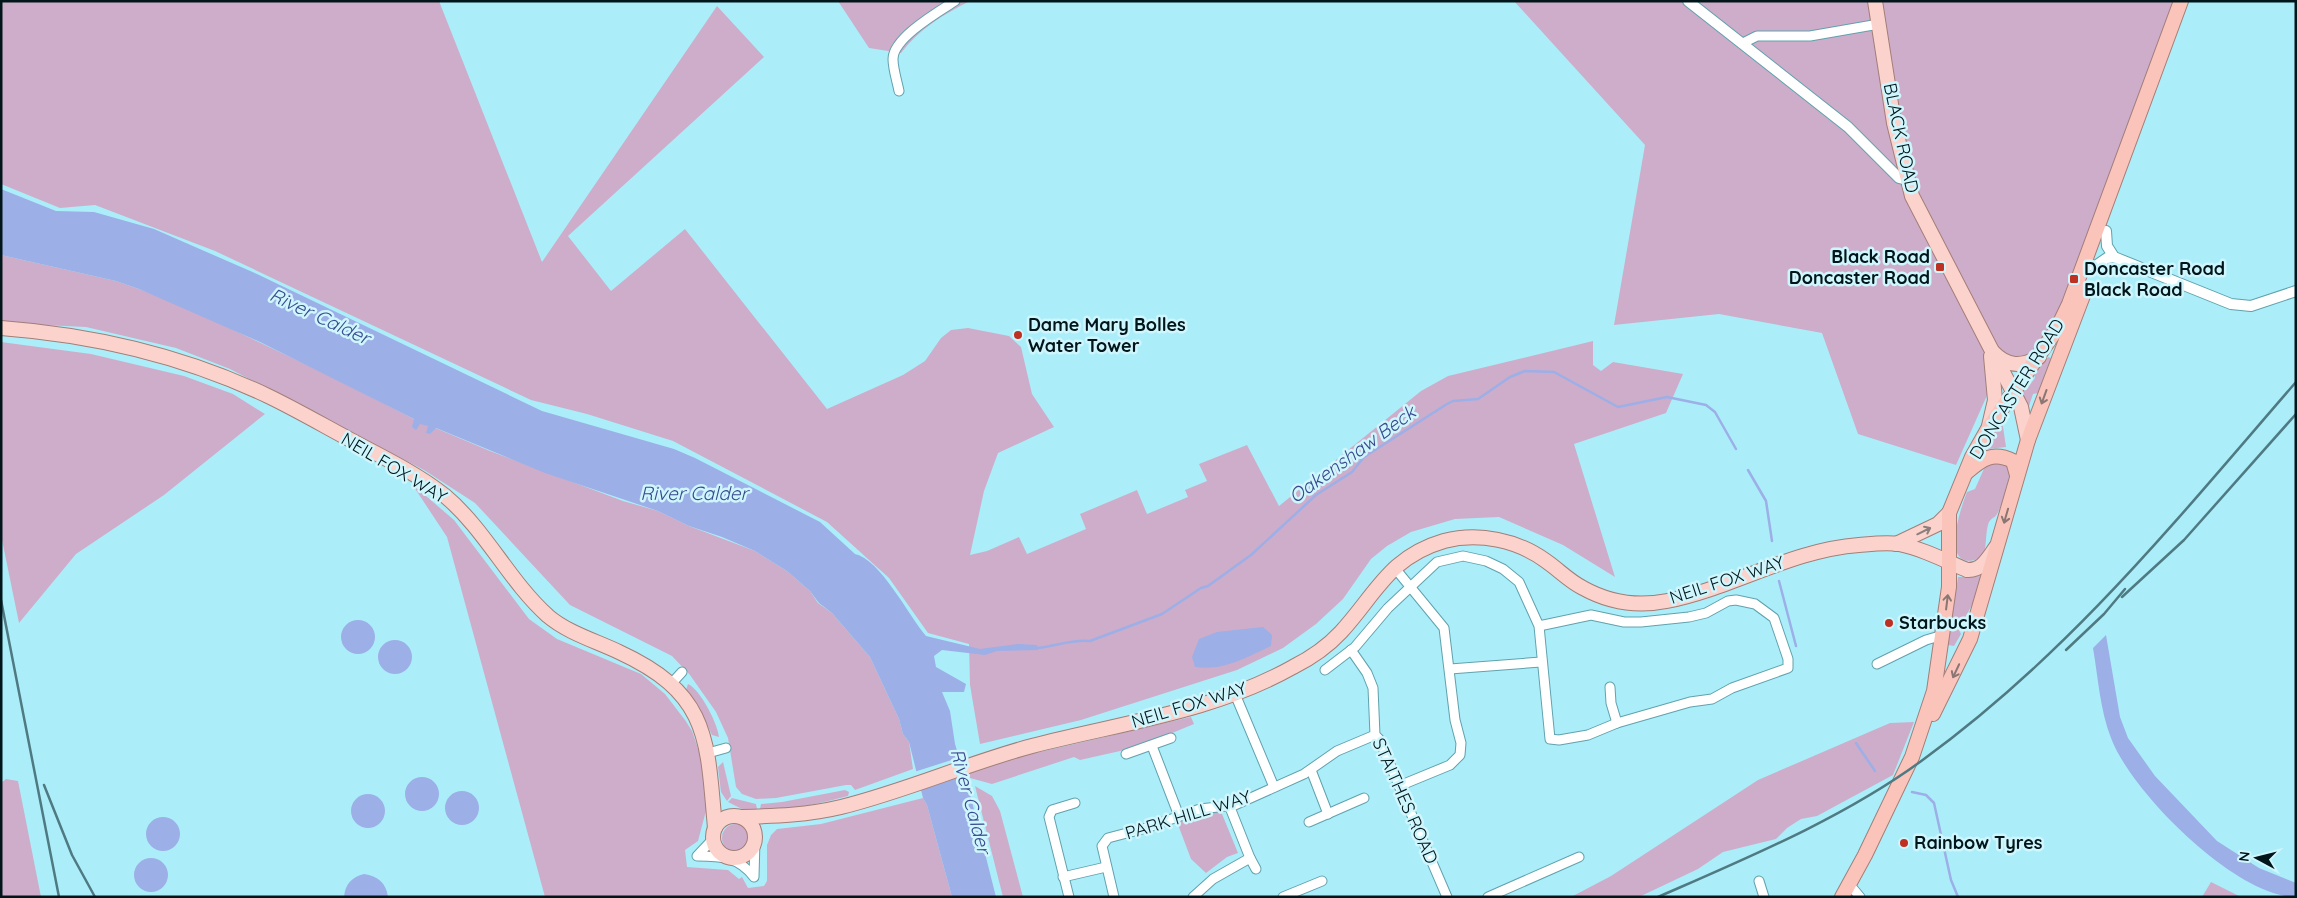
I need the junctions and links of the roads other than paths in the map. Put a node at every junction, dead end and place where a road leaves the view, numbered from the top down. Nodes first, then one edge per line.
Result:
1 (955, 1) edge
2 (1688, 1) edge
3 (1875, 1) edge
4 (2181, 1) edge
5 (1879, 24) junction
6 (1743, 43) junction
7 (899, 91) dead end
8 (2132, 139) junction
9 (1907, 180) junction
10 (2107, 253) junction
11 (2091, 263) junction
12 (2296, 291) edge
13 (1, 328) edge
14 (1989, 348) junction
15 (2039, 357) junction
16 (2013, 392) junction
17 (1989, 427) junction
18 (2028, 440) junction
19 (1966, 472) junction
20 (2017, 475) junction
21 (1949, 513) junction
22 (1896, 544) junction
23 (1998, 544) junction
24 (1948, 562) junction
25 (1394, 567) junction
26 (1410, 586) junction
27 (1979, 609) junction
28 (1539, 626) junction
29 (1942, 642) junction
30 (1918, 646) junction
31 (1351, 650) junction
32 (1541, 662) junction
33 (1877, 664) dead end
34 (1450, 669) junction
35 (1325, 670) dead end
36 (682, 672) dead end
37 (671, 684) junction
38 (1610, 687) dead end
39 (1235, 694) junction
40 (1617, 723) junction
41 (1921, 734) junction
42 (1375, 735) junction
43 (1171, 738) dead end
44 (1152, 746) junction
45 (726, 748) dead end
46 (708, 753) junction
47 (1126, 754) dead end
48 (1311, 770) junction
49 (1399, 786) junction
50 (1274, 787) junction
51 (713, 797) junction
52 (1364, 798) dead end
53 (1075, 803) dead end
54 (1229, 805) junction
55 (1328, 814) junction
56 (1179, 816) junction
57 (736, 817) junction
58 (776, 817) junction
59 (1309, 822) dead end
60 (714, 833) junction
61 (755, 838) junction
62 (1579, 856) dead end
63 (730, 858) junction
64 (1250, 858) junction
65 (1106, 867) junction
66 (1256, 869) dead end
67 (1063, 877) junction
68 (1322, 881) dead end
69 (1759, 881) dead end
70 (1850, 884) junction
71 (1306, 888) junction
72 (1069, 897) edge
73 (1114, 897) edge
74 (1193, 897) edge
75 (1283, 897) edge
76 (1309, 897) edge
77 (1447, 897) edge
78 (1488, 897) edge
79 (1764, 897) edge
80 (1842, 897) edge
81 (1860, 897) edge

1 - 7 street
2 - 6 street
3 - 5 main road, BLACK ROAD
4 - 8 highway, DONCASTER ROAD
5 - 6 street
5 - 9 main road, BLACK ROAD
6 - 9 street
8 - 10 highway, DONCASTER ROAD
8 - 11 highway, DONCASTER ROAD
9 - 14 main road, BLACK ROAD
10 - 11 highway, DONCASTER ROAD
10 - 12 street
11 - 15 highway, DONCASTER ROAD
11 -> 18 highway, DONCASTER ROAD
13 - 37 main road, NEIL FOX WAY
14 - 15 main road, BLACK ROAD
14 - 16 main road, BLACK ROAD
14 - 17 main road, BLACK ROAD
15 - 16 highway, DONCASTER ROAD
16 - 17 highway, DONCASTER ROAD
16 - 18 main road, BLACK ROAD
17 - 19 highway, DONCASTER ROAD
18 - 20 highway, DONCASTER ROAD
19 - 20 highway
19 - 21 highway, DONCASTER ROAD
20 -> 23 highway, DONCASTER ROAD
22 -> 21 main road, NEIL FOX WAY
21 - 24 highway, DONCASTER ROAD
22 - 24 main road, NEIL FOX WAY
22 - 25 main road, NEIL FOX WAY
23 - 24 main road, NEIL FOX WAY
23 - 27 highway, DONCASTER ROAD
29 -> 24 highway, DONCASTER ROAD
25 - 26 street
25 - 39 main road, NEIL FOX WAY
26 - 28 street
26 - 31 street
26 - 34 street
27 - 29 highway
27 -> 41 highway, DONCASTER ROAD
28 - 32 street
28 - 40 street
29 - 30 street
29 - 30 street
29 - 41 highway, DONCASTER ROAD
30 - 33 street
31 - 35 street
31 - 42 street, STAITHES ROAD
32 - 34 street
32 - 40 street
34 - 49 street
36 - 37 street
37 - 46 main road, NEIL FOX WAY
38 - 40 street
39 - 50 street
39 - 58 main road, NEIL FOX WAY
41 - 70 highway, DONCASTER ROAD
42 - 48 street, PARK HILL WAY
42 - 49 street, STAITHES ROAD
43 - 44 street
44 - 47 street
44 - 56 street
45 - 46 street
46 - 51 main road, NEIL FOX WAY
48 - 50 street, PARK HILL WAY
48 - 55 street
49 - 77 street, STAITHES ROAD
50 - 54 street, PARK HILL WAY
51 - 57 main road
51 - 60 main road, NEIL FOX WAY
52 - 55 street
53 - 67 street
54 - 56 street, PARK HILL WAY
54 - 64 street
55 - 59 street
56 - 65 street, PARK HILL WAY
57 - 58 main road, NEIL FOX WAY
57 - 60 main road
57 - 61 main road
58 - 61 main road
60 - 63 main road
60 - 63 street
61 - 63 main road
61 - 63 street
62 - 78 street
64 - 66 street
64 - 74 street
65 - 67 street
65 - 73 street, PARK HILL WAY
67 - 72 street
68 - 71 street
69 - 79 street
70 - 80 highway, DONCASTER ROAD
70 - 81 street
71 - 75 street
71 - 76 street

